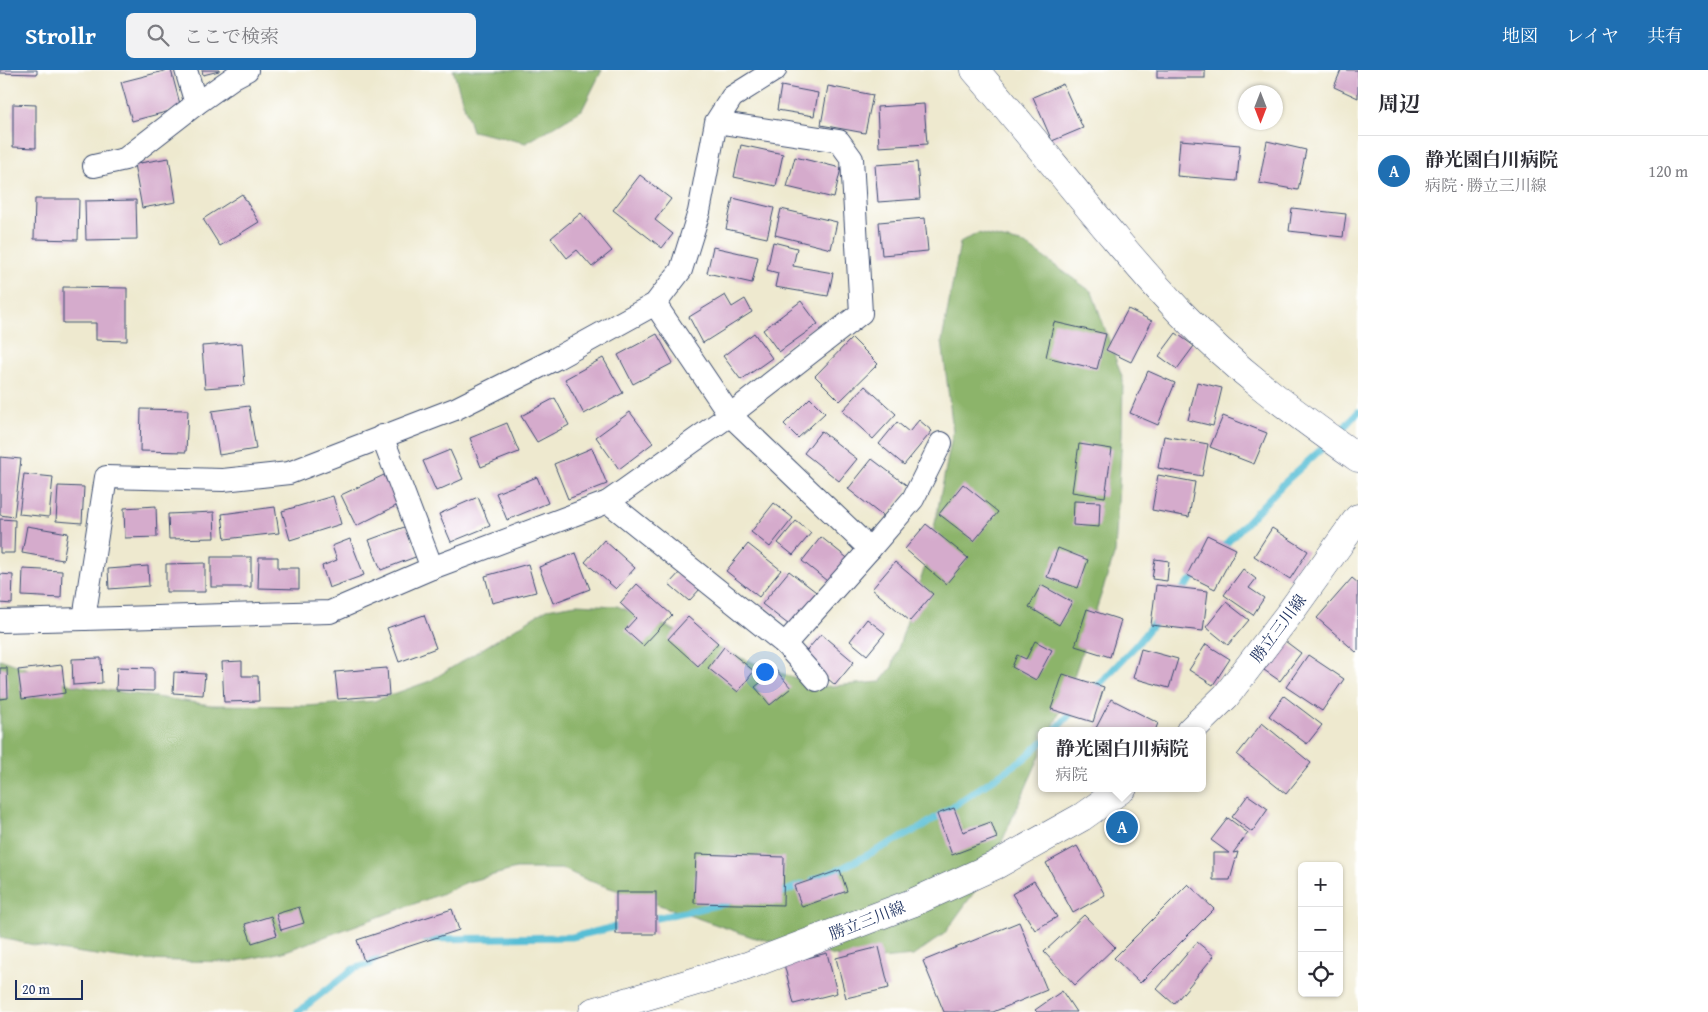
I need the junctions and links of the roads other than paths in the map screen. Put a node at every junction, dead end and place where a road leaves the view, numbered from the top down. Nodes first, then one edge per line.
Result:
1 (186, 70) edge
2 (248, 70) edge
3 (775, 70) edge
4 (975, 70) edge
5 (196, 104) junction
6 (716, 122) junction
7 (94, 166) dead end
8 (655, 304) junction
9 (730, 415) junction
10 (382, 436) junction
11 (941, 443) dead end
12 (1358, 458) edge
13 (608, 502) junction
14 (1358, 518) edge
15 (870, 549) junction
16 (432, 568) junction
17 (84, 619) junction
18 (0, 621) edge
19 (785, 644) junction
20 (817, 680) dead end
21 (1194, 727) edge
22 (1117, 792) edge
23 (593, 1012) edge

1 - 5 street
2 - 5 street
3 - 6 street
4 - 12 main road
5 - 7 street
6 - 8 street
6 - 9 street
8 - 9 street
8 - 10 street
9 - 13 street
9 - 15 street
10 - 16 street
10 - 17 street
11 - 15 street
13 - 16 street
13 - 19 street
14 - 21 main road, 勝立三川線
15 - 19 street
16 - 17 street
17 - 18 street
19 - 20 street
22 - 23 main road, 勝立三川線

